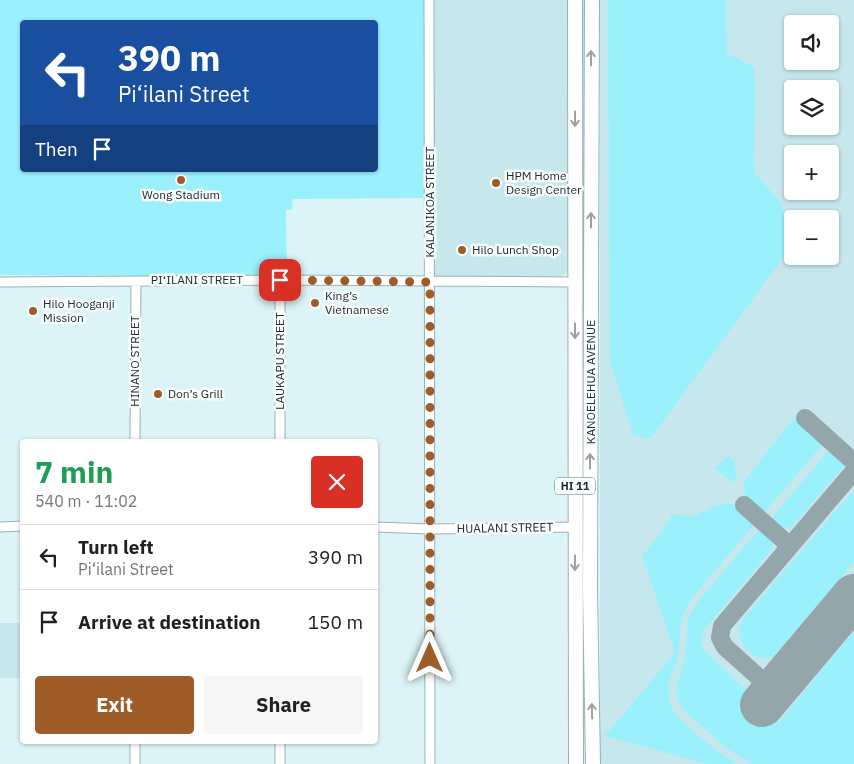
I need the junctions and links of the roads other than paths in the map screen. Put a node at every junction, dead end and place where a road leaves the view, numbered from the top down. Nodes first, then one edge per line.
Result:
1 (428, 0) edge
2 (575, 0) edge
3 (592, 0) edge
4 (591, 245) junction
5 (280, 280) junction
6 (136, 281) junction
7 (0, 282) edge
8 (430, 282) junction
9 (575, 282) junction
10 (591, 304) junction
11 (135, 439) edge
12 (280, 439) edge
13 (20, 526) edge
14 (0, 527) edge
15 (575, 527) junction
16 (378, 528) edge
17 (430, 529) junction
18 (135, 744) edge
19 (280, 744) edge
20 (135, 764) edge
21 (280, 764) edge
22 (430, 764) edge
23 (576, 764) edge
24 (593, 764) edge

1 - 8 street, KALANIKOA STREET
2 -> 9 highway, KANOELEHUA AVENUE / HI 11
4 -> 3 highway, KANOELEHUA AVENUE / HI 11
4 - 9 highway
4 - 10 highway, KANOELEHUA AVENUE / HI 11
5 - 6 street, PI‘ILANI STREET
5 - 8 street, PI‘ILANI STREET
5 - 12 street, LAUKAPU STREET
6 - 7 street, PI‘ILANI STREET
6 - 11 street, HINANO STREET
8 - 9 street, PI‘ILANI STREET
8 - 17 street, KALANIKOA STREET
9 - 10 highway
9 -> 15 highway, KANOELEHUA AVENUE / HI 11
24 -> 10 highway, KANOELEHUA AVENUE / HI 11
13 - 14 street
15 - 17 street, HUALANI STREET
15 -> 23 highway, KANOELEHUA AVENUE / HI 11
16 - 17 street, HUALANI STREET
17 - 22 street, KALANIKOA STREET
18 - 20 street
19 - 21 street

